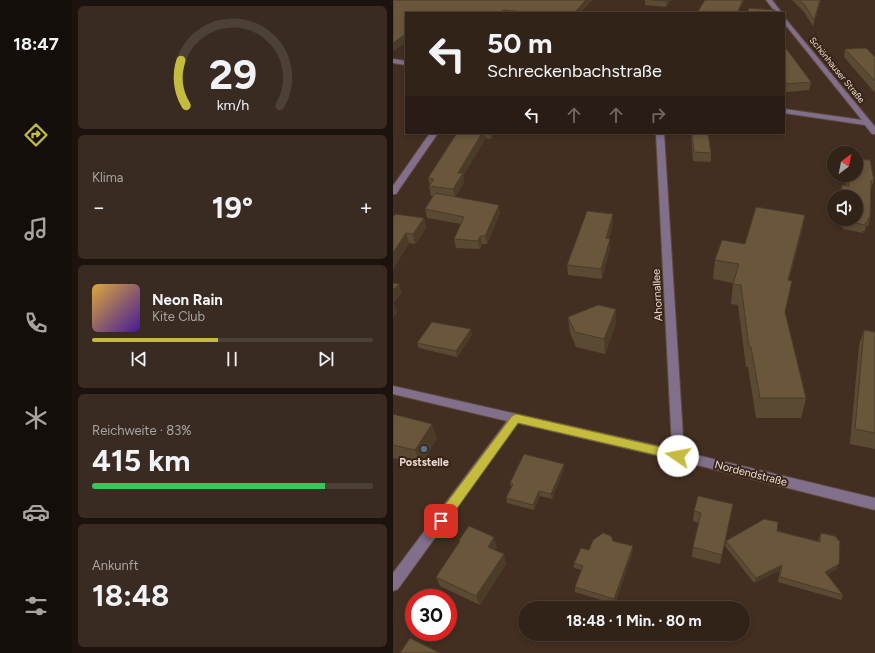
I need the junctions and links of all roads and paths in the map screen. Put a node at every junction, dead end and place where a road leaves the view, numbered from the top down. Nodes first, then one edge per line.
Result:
1 (769, 0) edge
2 (778, 12) edge
3 (785, 20) edge
4 (393, 61) edge
5 (405, 63) edge
6 (785, 112) edge
7 (867, 122) junction
8 (875, 123) edge
9 (875, 132) edge
10 (432, 134) edge
11 (660, 134) edge
12 (393, 192) edge
13 (393, 390) edge
14 (516, 418) junction
15 (678, 456) junction
16 (875, 504) edge
17 (393, 584) edge

1 - 2 street
3 - 7 street, Schönhauser Straße
4 - 5 street
6 - 7 street
7 - 8 street
7 - 9 street, Schönhauser Straße
10 - 12 street
11 - 15 street, Ahornallee
13 - 14 street, Nordendstraße
14 - 15 street, Nordendstraße
14 - 17 street
15 - 16 street, Nordendstraße

